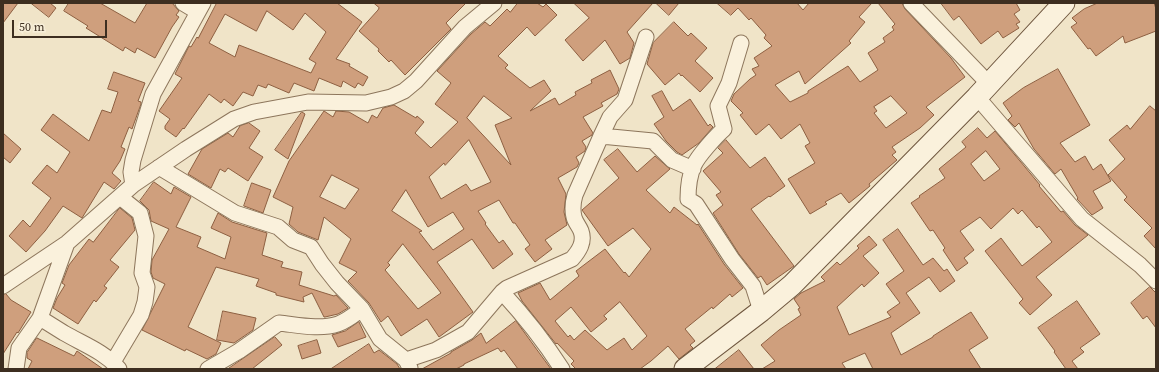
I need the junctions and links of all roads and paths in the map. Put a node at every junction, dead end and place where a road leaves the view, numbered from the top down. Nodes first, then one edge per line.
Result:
1 (183, 3) edge
2 (494, 3) edge
3 (911, 3) edge
4 (1064, 3) edge
5 (201, 8) edge
6 (646, 37) dead end
7 (741, 43) dead end
8 (984, 90) junction
9 (600, 136) junction
10 (159, 167) junction
11 (693, 169) junction
12 (133, 185) junction
13 (120, 197) junction
14 (67, 243) junction
15 (1156, 280) edge
16 (3, 286) edge
17 (502, 292) junction
18 (362, 309) junction
19 (761, 311) junction
20 (40, 318) junction
21 (116, 365) edge
22 (409, 365) edge
23 (16, 369) edge
24 (208, 369) edge
25 (562, 369) edge
26 (685, 369) edge

1 - 5 street
2 - 10 street
3 - 8 street
4 - 8 street
5 - 12 street
6 - 9 street
7 - 11 street
8 - 15 street
8 - 19 street
9 - 11 street
9 - 17 street
10 - 12 street
10 - 18 street
11 - 19 street
12 - 13 street
13 - 14 street
13 - 21 street
14 - 16 street
14 - 20 street
17 - 22 street
17 - 25 street
18 - 22 street
18 - 24 street
19 - 26 street
20 - 21 street
20 - 23 street

